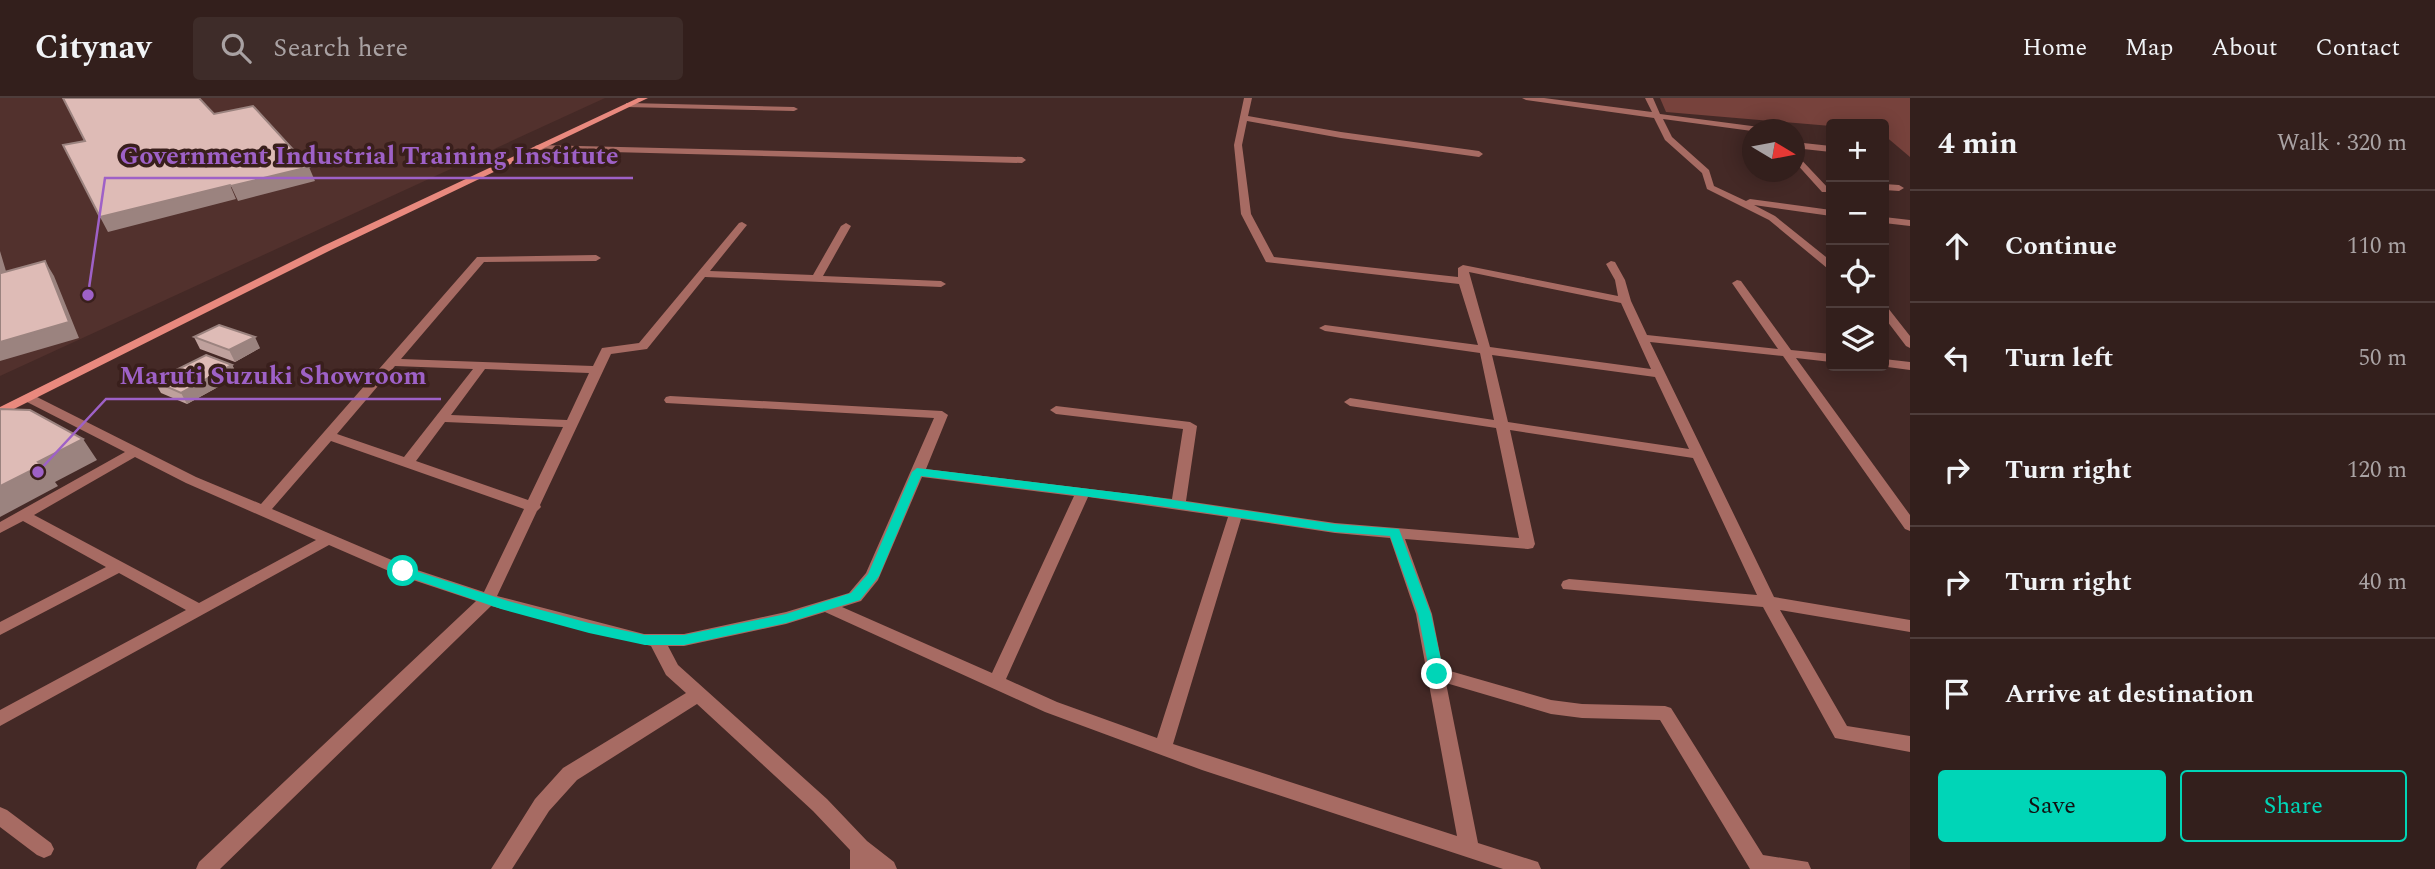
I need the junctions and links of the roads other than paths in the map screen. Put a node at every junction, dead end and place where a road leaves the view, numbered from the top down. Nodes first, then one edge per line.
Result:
1 (644, 98) edge
2 (1248, 98) edge
3 (1526, 98) edge
4 (1649, 98) edge
5 (629, 105) junction
6 (793, 109) dead end
7 (1657, 114) junction
8 (1244, 118) junction
9 (1742, 127) edge
10 (1805, 146) edge
11 (538, 148) junction
12 (1826, 148) edge
13 (1479, 154) dead end
14 (1022, 160) dead end
15 (1805, 168) edge
16 (1826, 185) edge
17 (1889, 187) edge
18 (1899, 188) dead end
19 (1735, 200) junction
20 (1826, 213) edge
21 (1889, 221) edge
22 (1910, 223) edge
23 (742, 225) dead end
24 (846, 226) dead end
25 (596, 258) dead end
26 (1826, 262) edge
27 (1611, 264) dead end
28 (702, 274) junction
29 (816, 279) junction
30 (1464, 281) junction
31 (1737, 283) dead end
32 (941, 284) dead end
33 (1625, 301) junction
34 (1889, 317) edge
35 (1325, 328) dead end
36 (1643, 338) junction
37 (1910, 344) edge
38 (1485, 350) junction
39 (1789, 353) junction
40 (1826, 357) edge
41 (392, 362) junction
42 (1889, 364) edge
43 (482, 365) junction
44 (1910, 366) edge
45 (598, 370) junction
46 (1660, 374) junction
47 (29, 398) junction
48 (670, 400) dead end
49 (1350, 402) dead end
50 (1056, 410) dead end
51 (0, 412) edge
52 (442, 418) junction
53 (573, 424) junction
54 (1502, 424) junction
55 (328, 435) junction
56 (136, 451) junction
57 (1698, 455) junction
58 (407, 463) junction
59 (917, 472) junction
60 (1083, 492) junction
61 (1178, 505) junction
62 (534, 507) junction
63 (263, 511) junction
64 (1236, 513) junction
65 (23, 515) junction
66 (1910, 526) edge
67 (0, 528) edge
68 (1395, 532) junction
69 (329, 539) junction
70 (118, 567) junction
71 (1569, 585) dead end
72 (488, 599) junction
73 (1768, 602) junction
74 (826, 606) junction
75 (199, 610) junction
76 (1910, 626) edge
77 (0, 629) edge
78 (656, 640) junction
79 (1437, 674) junction
80 (996, 683) junction
81 (699, 694) junction
82 (0, 719) edge
83 (1910, 744) edge
84 (1163, 748) junction
85 (0, 816) edge
86 (860, 847) junction
87 (44, 849) dead end
88 (1470, 850) junction
89 (1759, 866) edge
90 (206, 869) edge
91 (501, 869) edge
92 (860, 869) edge
93 (887, 869) edge
94 (1531, 869) edge
95 (1801, 869) edge

1 - 5 main road
2 - 8 street
3 - 7 street
4 - 7 street
5 - 6 street
5 - 11 main road
7 - 9 street
7 - 19 street
8 - 13 street
8 - 30 street
10 - 12 street
11 - 14 street
11 - 47 main road
15 - 16 street
17 - 18 street
19 - 20 street
19 - 26 street
21 - 22 street
23 - 28 street
24 - 29 street
25 - 41 street
27 - 33 street
28 - 29 street
28 - 45 street
29 - 32 street
30 - 33 street
30 - 38 street
31 - 39 street
33 - 36 street
34 - 37 street
35 - 38 street
36 - 39 street
36 - 46 street
38 - 46 street
38 - 54 street
39 - 40 street
39 - 66 street
41 - 43 street
41 - 55 street
42 - 44 street
43 - 45 street
43 - 52 street
45 - 53 street
46 - 57 street
47 - 51 main road
47 - 56 street
48 - 59 street
49 - 54 street
50 - 61 street
52 - 53 street
52 - 58 street
53 - 62 street
54 - 57 street
54 - 68 street
55 - 58 street
55 - 63 street
56 - 63 street
56 - 65 street
57 - 73 street
58 - 62 street
59 - 60 street
59 - 74 street
60 - 61 street
60 - 80 street
61 - 64 street
62 - 72 street
63 - 69 street
64 - 68 street
64 - 84 street
65 - 67 street
65 - 70 street
68 - 79 street
69 - 72 street
69 - 75 street
70 - 75 street
70 - 77 street
71 - 73 street
72 - 78 street
72 - 90 street
73 - 76 street
73 - 83 street
74 - 78 street
74 - 80 street
75 - 82 street
78 - 81 street
79 - 88 street
79 - 89 street
80 - 84 street
81 - 86 street
81 - 91 street
84 - 88 street
85 - 87 street
86 - 92 street
86 - 93 street
88 - 94 street
89 - 95 street

